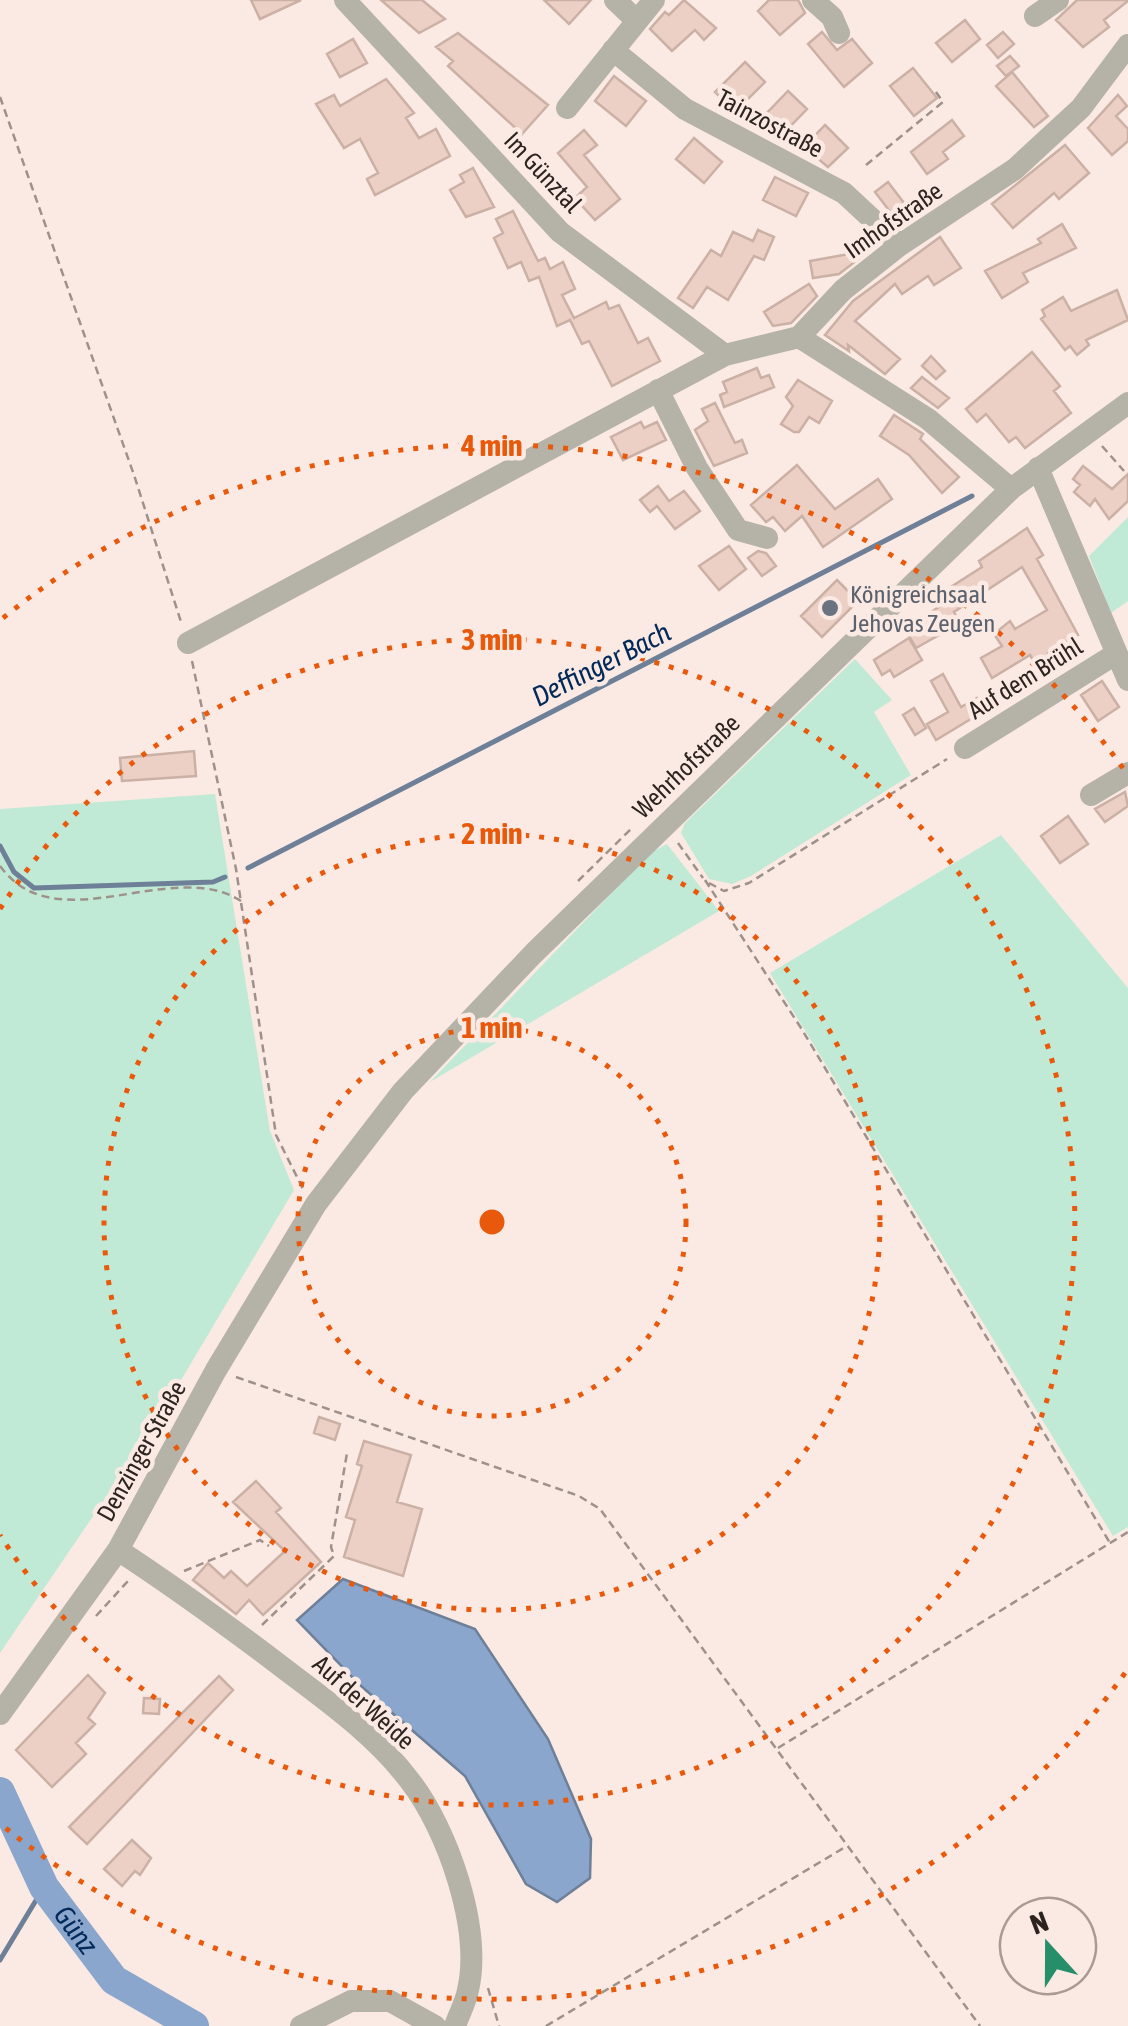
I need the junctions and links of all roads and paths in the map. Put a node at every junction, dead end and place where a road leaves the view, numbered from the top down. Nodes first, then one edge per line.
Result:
1 (345, 0) edge
2 (615, 0) edge
3 (654, 0) edge
4 (813, 0) edge
5 (1058, 0) edge
6 (1036, 16) dead end
7 (636, 20) junction
8 (839, 34) dead end
9 (1128, 45) edge
10 (613, 50) junction
11 (936, 92) dead end
12 (0, 96) edge
13 (567, 108) dead end
14 (866, 165) dead end
15 (900, 245) junction
16 (799, 337) junction
17 (725, 355) junction
18 (658, 390) junction
19 (1128, 402) edge
20 (1088, 431) junction
21 (1038, 468) junction
22 (1124, 471) dead end
23 (1011, 489) junction
24 (758, 535) dead end
25 (188, 643) junction
26 (1114, 655) junction
27 (1128, 680) edge
28 (965, 748) joint
29 (1128, 772) edge
30 (1091, 795) dead end
31 (683, 851) dead end
32 (0, 866) edge
33 (705, 880) junction
34 (242, 902) junction
35 (294, 1174) dead end
36 (316, 1204) joint
37 (216, 1370) junction
38 (348, 1453) dead end
39 (1128, 1532) edge
40 (1110, 1543) junction
41 (269, 1546) dead end
42 (118, 1550) junction
43 (171, 1584) junction
44 (245, 1639) junction
45 (0, 1714) edge
46 (777, 1748) junction
47 (848, 1845) junction
48 (493, 2004) dead end
49 (302, 2026) edge
50 (435, 2026) edge
51 (455, 2026) edge
52 (499, 2026) edge
53 (546, 2026) edge
54 (980, 2026) edge

1 - 17 street, Im Günztal
2 - 7 street
3 - 7 street
4 - 8 street
5 - 6 street
7 - 10 street
9 - 15 street, Imhofstraße
10 - 13 street
10 - 15 street, Tainzostraße
11 - 14 path
12 - 25 path
15 - 16 street, Imhofstraße
16 - 17 street
16 - 23 street
17 - 18 street
18 - 24 street
18 - 25 street
19 - 20 street, Wehrhofstraße
20 - 21 street, Wehrhofstraße
20 - 22 path
21 - 23 street, Wehrhofstraße
21 - 26 street
23 - 36 street, Wehrhofstraße
25 - 34 path
26 - 27 street
26 - 28 street, Auf dem Brühl
28 - 33 path
29 - 30 street
31 - 33 path
32 - 34 path
33 - 40 path
34 - 35 path
36 - 37 street, Denzinger Straße
37 - 42 street, Denzinger Straße
37 - 46 path
38 - 44 path
39 - 40 path
40 - 46 path
41 - 43 path
42 - 43 street, Auf der Weide
42 - 45 street, Denzinger Straße
43 - 44 street, Auf der Weide
44 - 51 street, Auf der Weide
46 - 47 path
47 - 53 path
47 - 54 path
48 - 52 path
49 - 50 street

